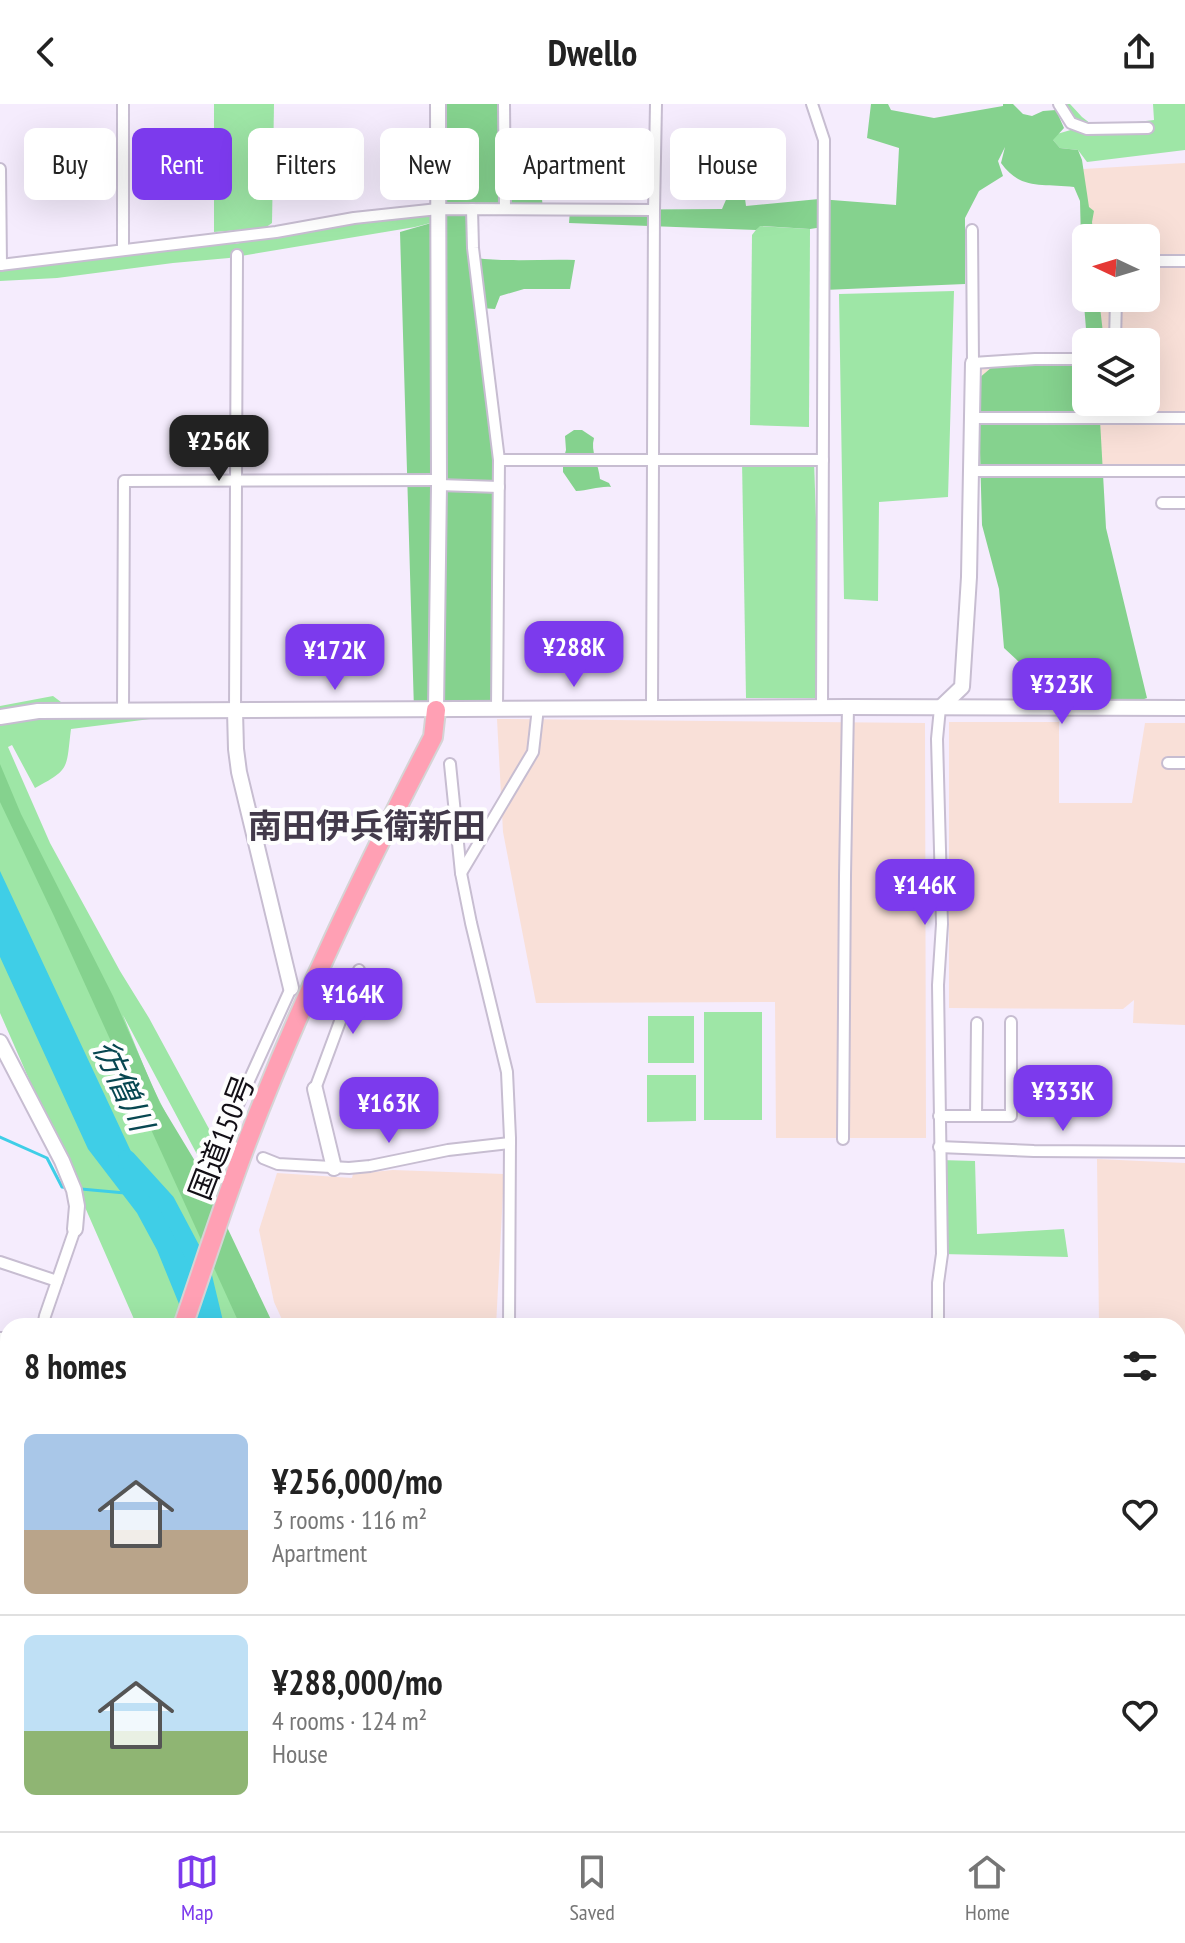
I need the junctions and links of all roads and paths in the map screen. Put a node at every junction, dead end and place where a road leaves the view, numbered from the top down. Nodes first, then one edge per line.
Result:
1 (123, 104) edge
2 (438, 104) edge
3 (504, 104) edge
4 (656, 104) edge
5 (812, 104) edge
6 (1059, 104) edge
7 (1148, 128) dead end
8 (0, 169) edge
9 (438, 209) junction
10 (472, 209) junction
11 (505, 209) junction
12 (654, 210) junction
13 (972, 230) dead end
14 (123, 250) junction
15 (237, 255) dead end
16 (1160, 261) edge
17 (1185, 261) edge
18 (0, 265) edge
19 (1072, 359) edge
20 (973, 363) junction
21 (973, 418) junction
22 (1116, 418) joint
23 (1185, 418) edge
24 (499, 460) junction
25 (654, 460) junction
26 (823, 460) junction
27 (972, 471) junction
28 (1185, 471) edge
29 (236, 481) junction
30 (439, 482) junction
31 (499, 487) junction
32 (1162, 503) dead end
33 (1185, 503) edge
34 (822, 707) junction
35 (848, 707) junction
36 (497, 708) junction
37 (538, 708) junction
38 (652, 708) junction
39 (940, 708) junction
40 (1185, 708) edge
41 (436, 710) junction
42 (123, 711) junction
43 (235, 711) junction
44 (0, 717) edge
45 (1168, 763) dead end
46 (1185, 763) edge
47 (450, 764) dead end
48 (461, 873) junction
49 (359, 970) dead end
50 (291, 988) joint
51 (1011, 1022) dead end
52 (977, 1023) dead end
53 (0, 1042) edge
54 (315, 1089) joint
55 (939, 1116) junction
56 (976, 1116) junction
57 (843, 1139) dead end
58 (510, 1143) junction
59 (234, 1147) dead end
60 (939, 1147) junction
61 (1185, 1152) edge
62 (263, 1158) dead end
63 (334, 1168) junction
64 (75, 1229) joint
65 (0, 1262) edge
66 (57, 1281) junction
67 (45, 1318) edge
68 (186, 1318) edge
69 (509, 1318) edge
70 (938, 1318) edge

1 - 14 street
2 - 9 street
3 - 11 street
4 - 12 street
5 - 26 street
6 - 7 street
8 - 18 street
9 - 10 street
9 - 14 street
9 - 30 street
10 - 11 street
10 - 24 street
11 - 12 street
12 - 25 street
13 - 20 street
14 - 18 street
15 - 29 street
16 - 17 street
19 - 20 street
20 - 21 street
21 - 22 street
21 - 27 street
22 - 23 street
24 - 25 street
24 - 31 street
25 - 26 street
25 - 38 street
26 - 34 street
27 - 28 street
27 - 39 street
29 - 30 street
29 - 42 street
29 - 43 street
30 - 31 street
30 - 41 street
31 - 36 street
32 - 33 street
34 - 35 street
34 - 38 street
35 - 39 street
35 - 57 street
36 - 37 street
36 - 41 street
37 - 38 street
37 - 48 street
39 - 40 street
39 - 55 street
41 - 43 street
41 - 68 highway, 国道150号
42 - 43 street
42 - 44 street
43 - 50 street
45 - 46 street
47 - 48 street
48 - 58 street
49 - 54 street
50 - 59 street
51 - 56 street
52 - 56 street
53 - 64 street
54 - 63 street
55 - 56 street
55 - 60 street
58 - 63 street
58 - 69 street
60 - 61 street
60 - 70 street
62 - 63 street
64 - 66 street
65 - 66 street
66 - 67 street

